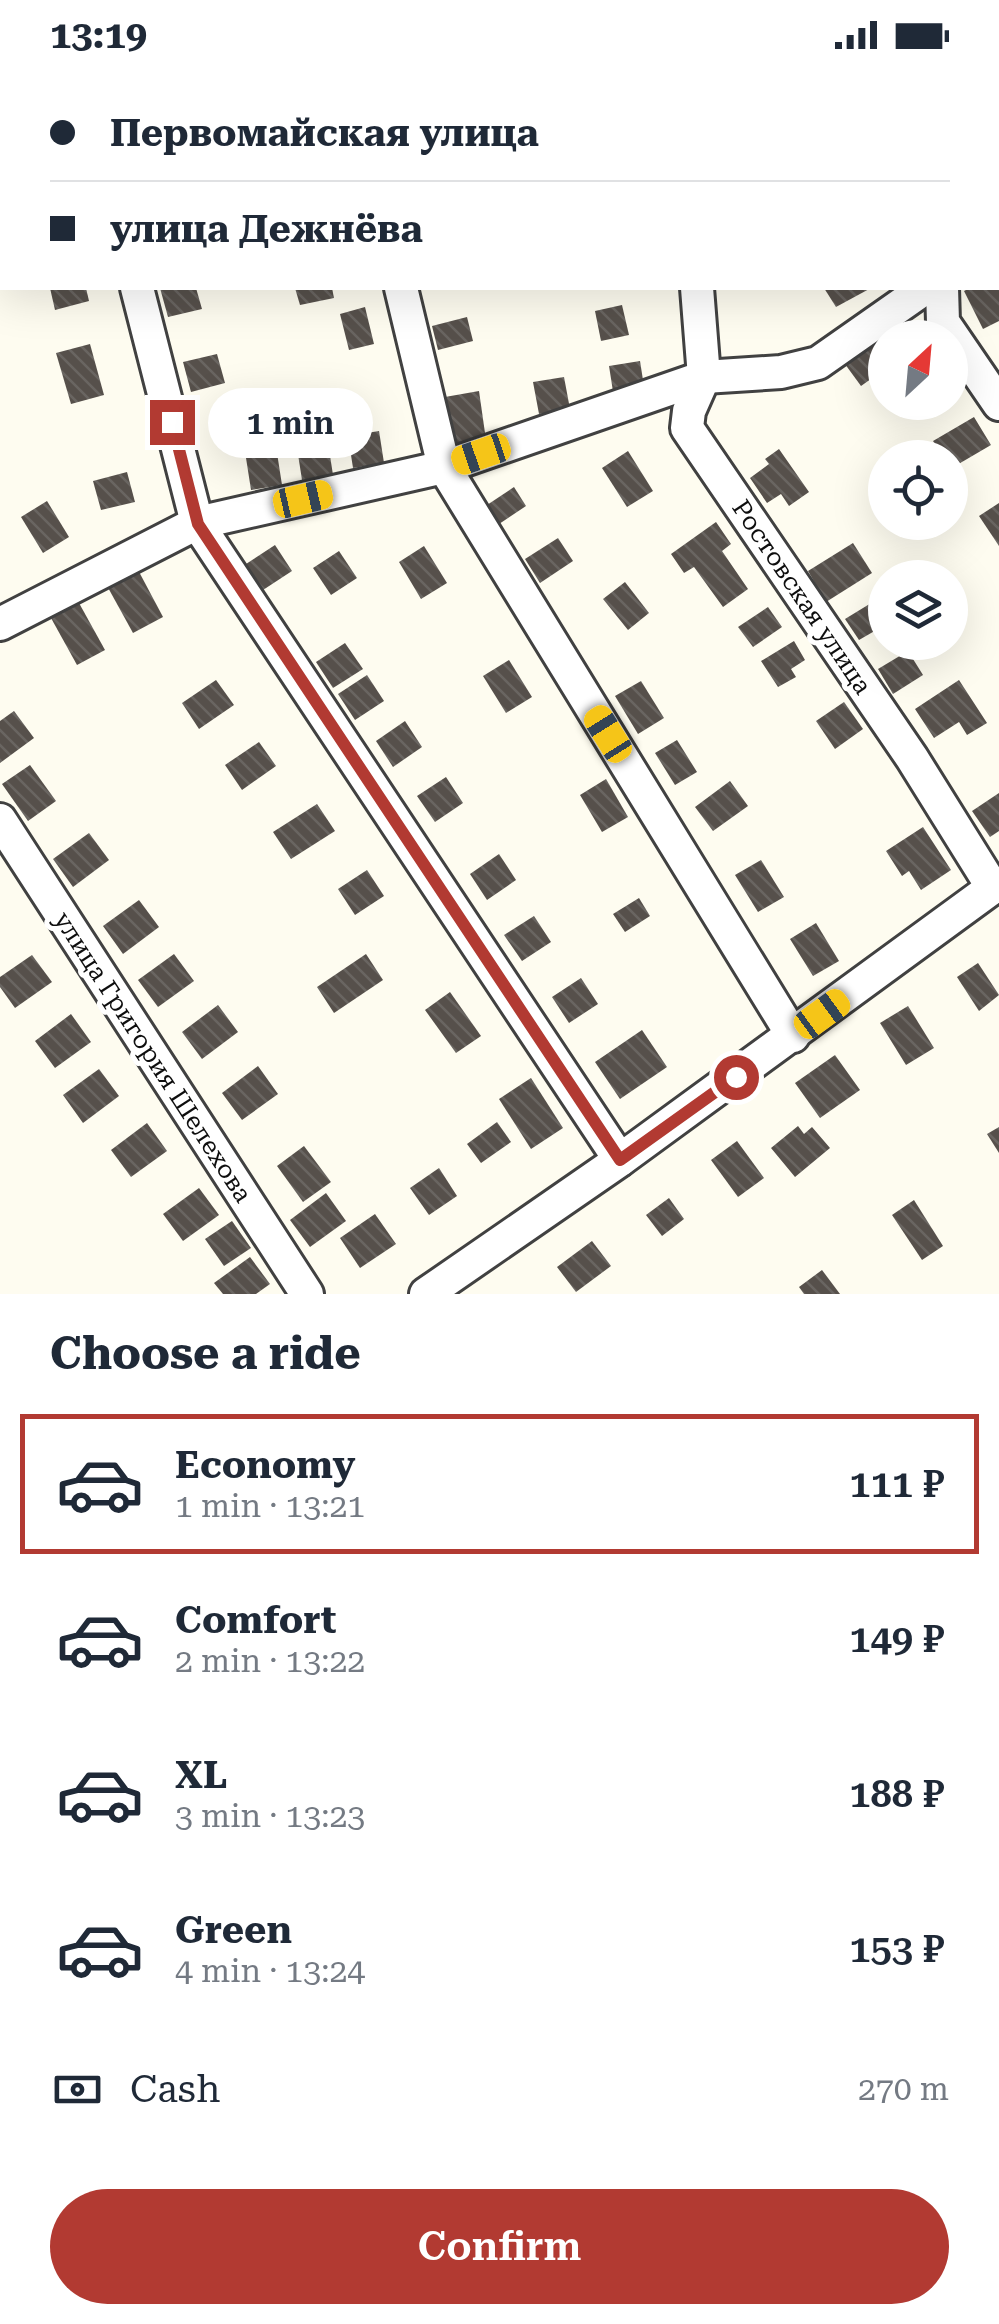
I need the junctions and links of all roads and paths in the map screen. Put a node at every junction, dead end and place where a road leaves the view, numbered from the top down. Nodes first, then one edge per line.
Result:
1 (138, 290) edge
2 (401, 290) edge
3 (697, 290) edge
4 (922, 290) edge
5 (942, 290) edge
6 (704, 377) junction
7 (999, 404) edge
8 (444, 466) junction
9 (198, 524) junction
10 (0, 624) edge
11 (0, 820) edge
12 (996, 886) edge
13 (793, 1036) junction
14 (620, 1160) junction
15 (307, 1294) edge
16 (426, 1294) edge

1 - 9 street
2 - 8 street
3 - 6 street, Ростовская улица
4 - 6 street
5 - 7 street
6 - 8 street
6 - 12 street, Ростовская улица
8 - 9 street
8 - 13 street
9 - 10 street
9 - 14 street
11 - 15 street, улица Григория Шелехова
12 - 13 street
13 - 14 street
14 - 16 street

